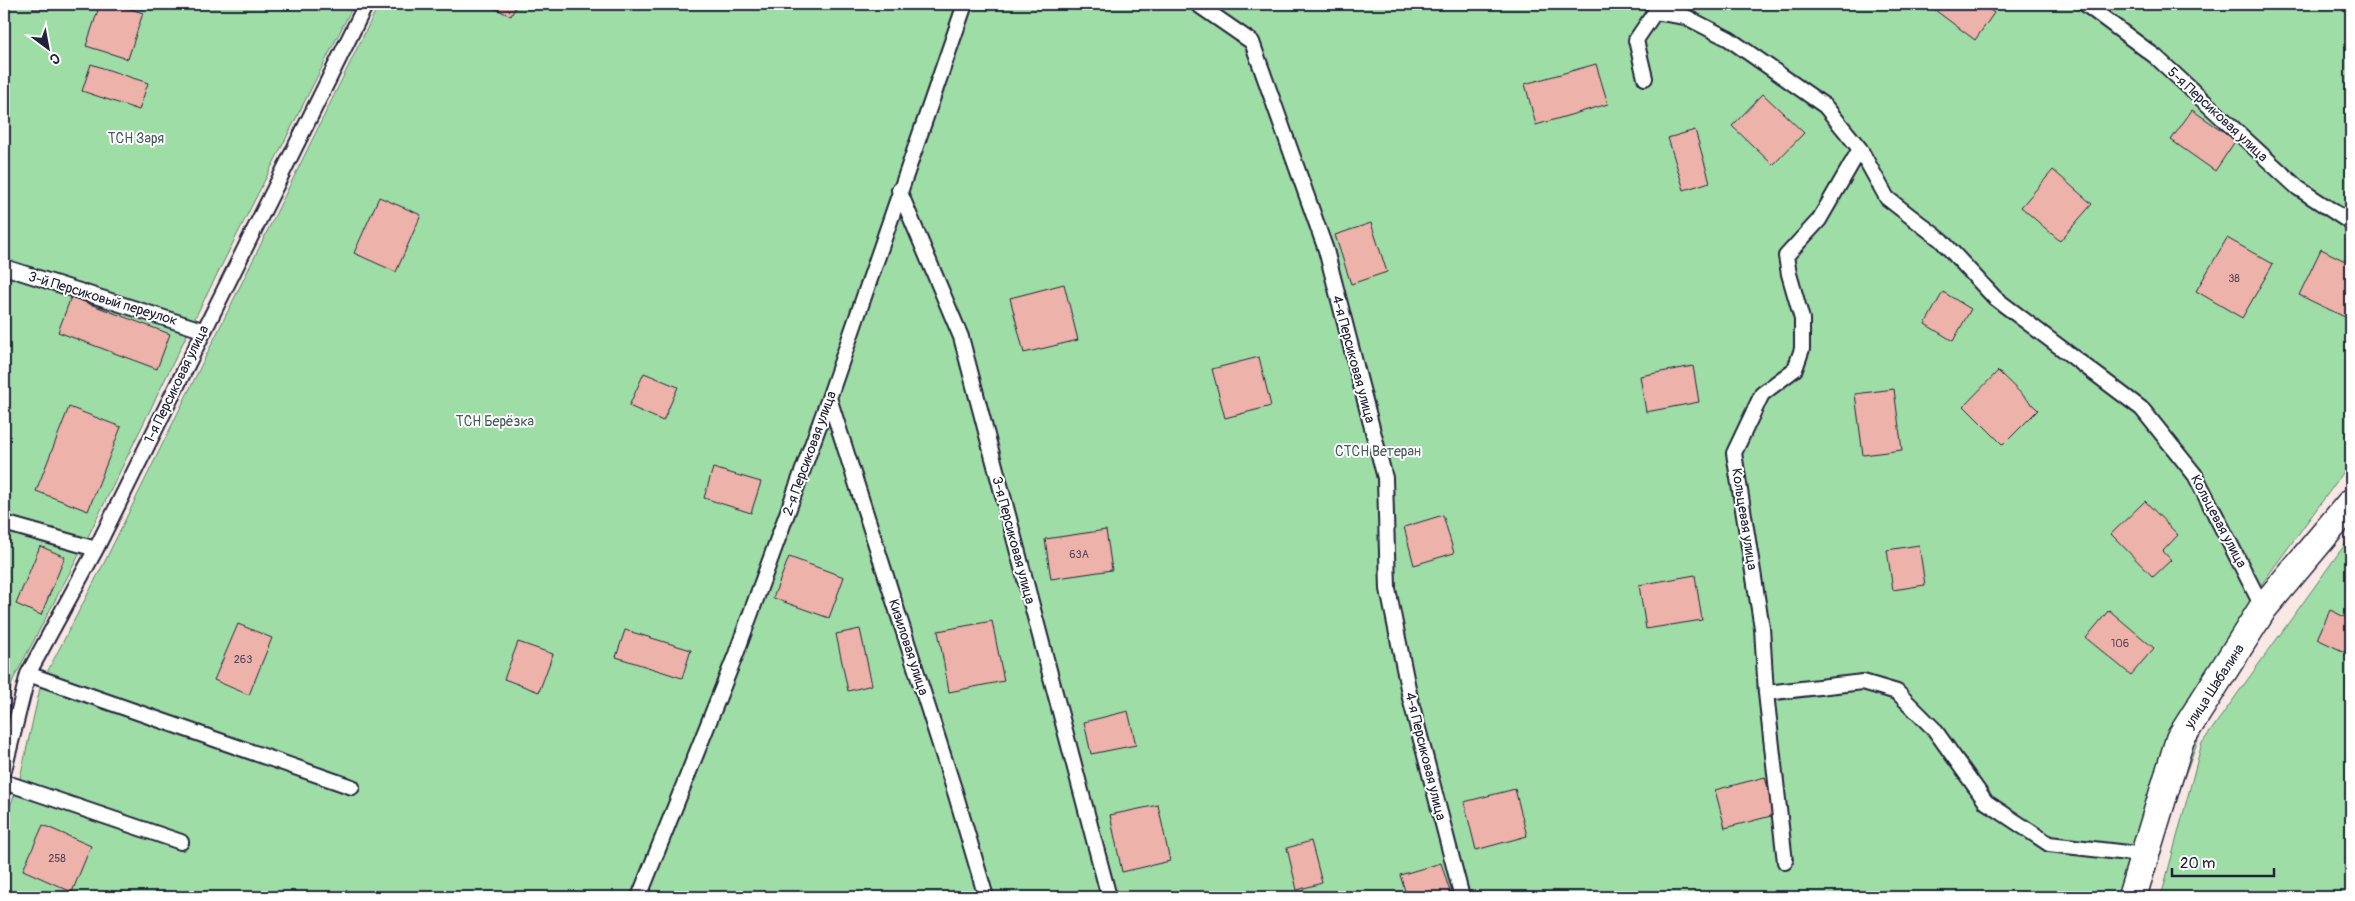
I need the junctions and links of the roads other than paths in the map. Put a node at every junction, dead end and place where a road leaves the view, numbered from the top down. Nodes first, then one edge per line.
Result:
1 (366, 4) edge
2 (965, 4) edge
3 (1197, 4) edge
4 (2086, 4) edge
5 (1645, 78) dead end
6 (1860, 149) junction
7 (899, 190) junction
8 (2351, 223) edge
9 (4, 267) edge
10 (202, 330) junction
11 (829, 398) junction
12 (2351, 503) edge
13 (4, 523) edge
14 (96, 549) junction
15 (2264, 608) junction
16 (28, 674) junction
17 (1766, 693) junction
18 (4, 770) edge
19 (4, 782) edge
20 (352, 787) dead end
21 (181, 842) dead end
22 (2145, 855) junction
23 (1785, 862) dead end
24 (639, 897) edge
25 (986, 897) edge
26 (1109, 897) edge
27 (1462, 897) edge
28 (2132, 897) edge

1 - 10 lane, 1-я Персиковая улица
2 - 7 lane, 2-я Персиковая улица
3 - 27 lane, 4-я Персиковая улица
4 - 8 lane, 5-я Персиковая улица
5 - 6 lane
6 - 15 lane, Кольцевая улица
6 - 17 lane, Кольцевая улица
7 - 11 lane, 2-я Персиковая улица
7 - 26 lane, 3-я Персиковая улица
9 - 10 lane, 3-й Персиковый переулок
10 - 14 lane, 1-я Персиковая улица
11 - 24 lane, 2-я Персиковая улица
11 - 25 lane, Кизиловая улица
12 - 15 main road, улица Шабалина
13 - 14 lane
14 - 16 lane, 1-я Персиковая улица
15 - 22 main road, улица Шабалина
16 - 18 lane, 1-я Персиковая улица
16 - 20 lane
17 - 22 lane
17 - 23 lane
19 - 21 lane
22 - 28 main road, улица Шабалина

